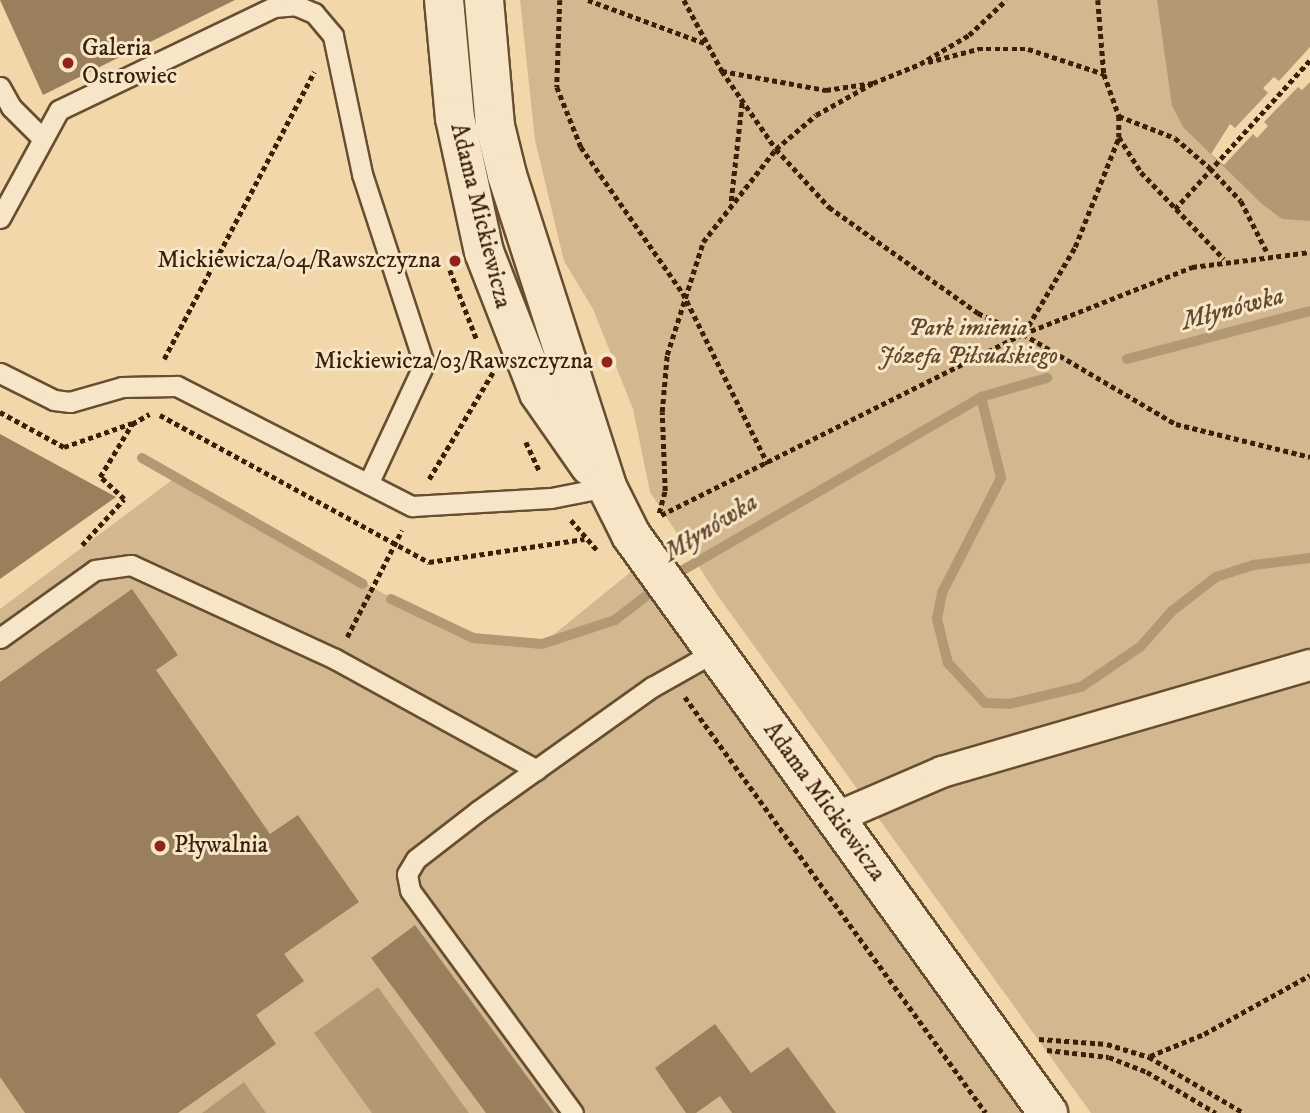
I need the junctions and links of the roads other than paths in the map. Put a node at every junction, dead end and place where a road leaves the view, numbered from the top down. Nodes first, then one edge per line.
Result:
1 (444, 0) edge
2 (484, 0) edge
3 (0, 87) edge
4 (43, 139) junction
5 (0, 218) edge
6 (0, 373) edge
7 (368, 484) junction
8 (607, 487) junction
9 (0, 638) edge
10 (716, 650) junction
11 (1310, 665) edge
12 (537, 770) junction
13 (835, 818) junction
14 (573, 1113) edge
15 (1048, 1113) edge

1 - 8 street, Adama Mickiewicza
2 - 8 street, Adama Mickiewicza
3 - 4 lane
4 - 5 lane
4 - 7 lane
6 - 7 lane
7 - 8 lane
8 - 10 street, Adama Mickiewicza
9 - 12 lane
10 - 12 lane
10 - 13 street, Adama Mickiewicza
11 - 13 street
12 - 14 lane
13 - 15 street, Adama Mickiewicza

